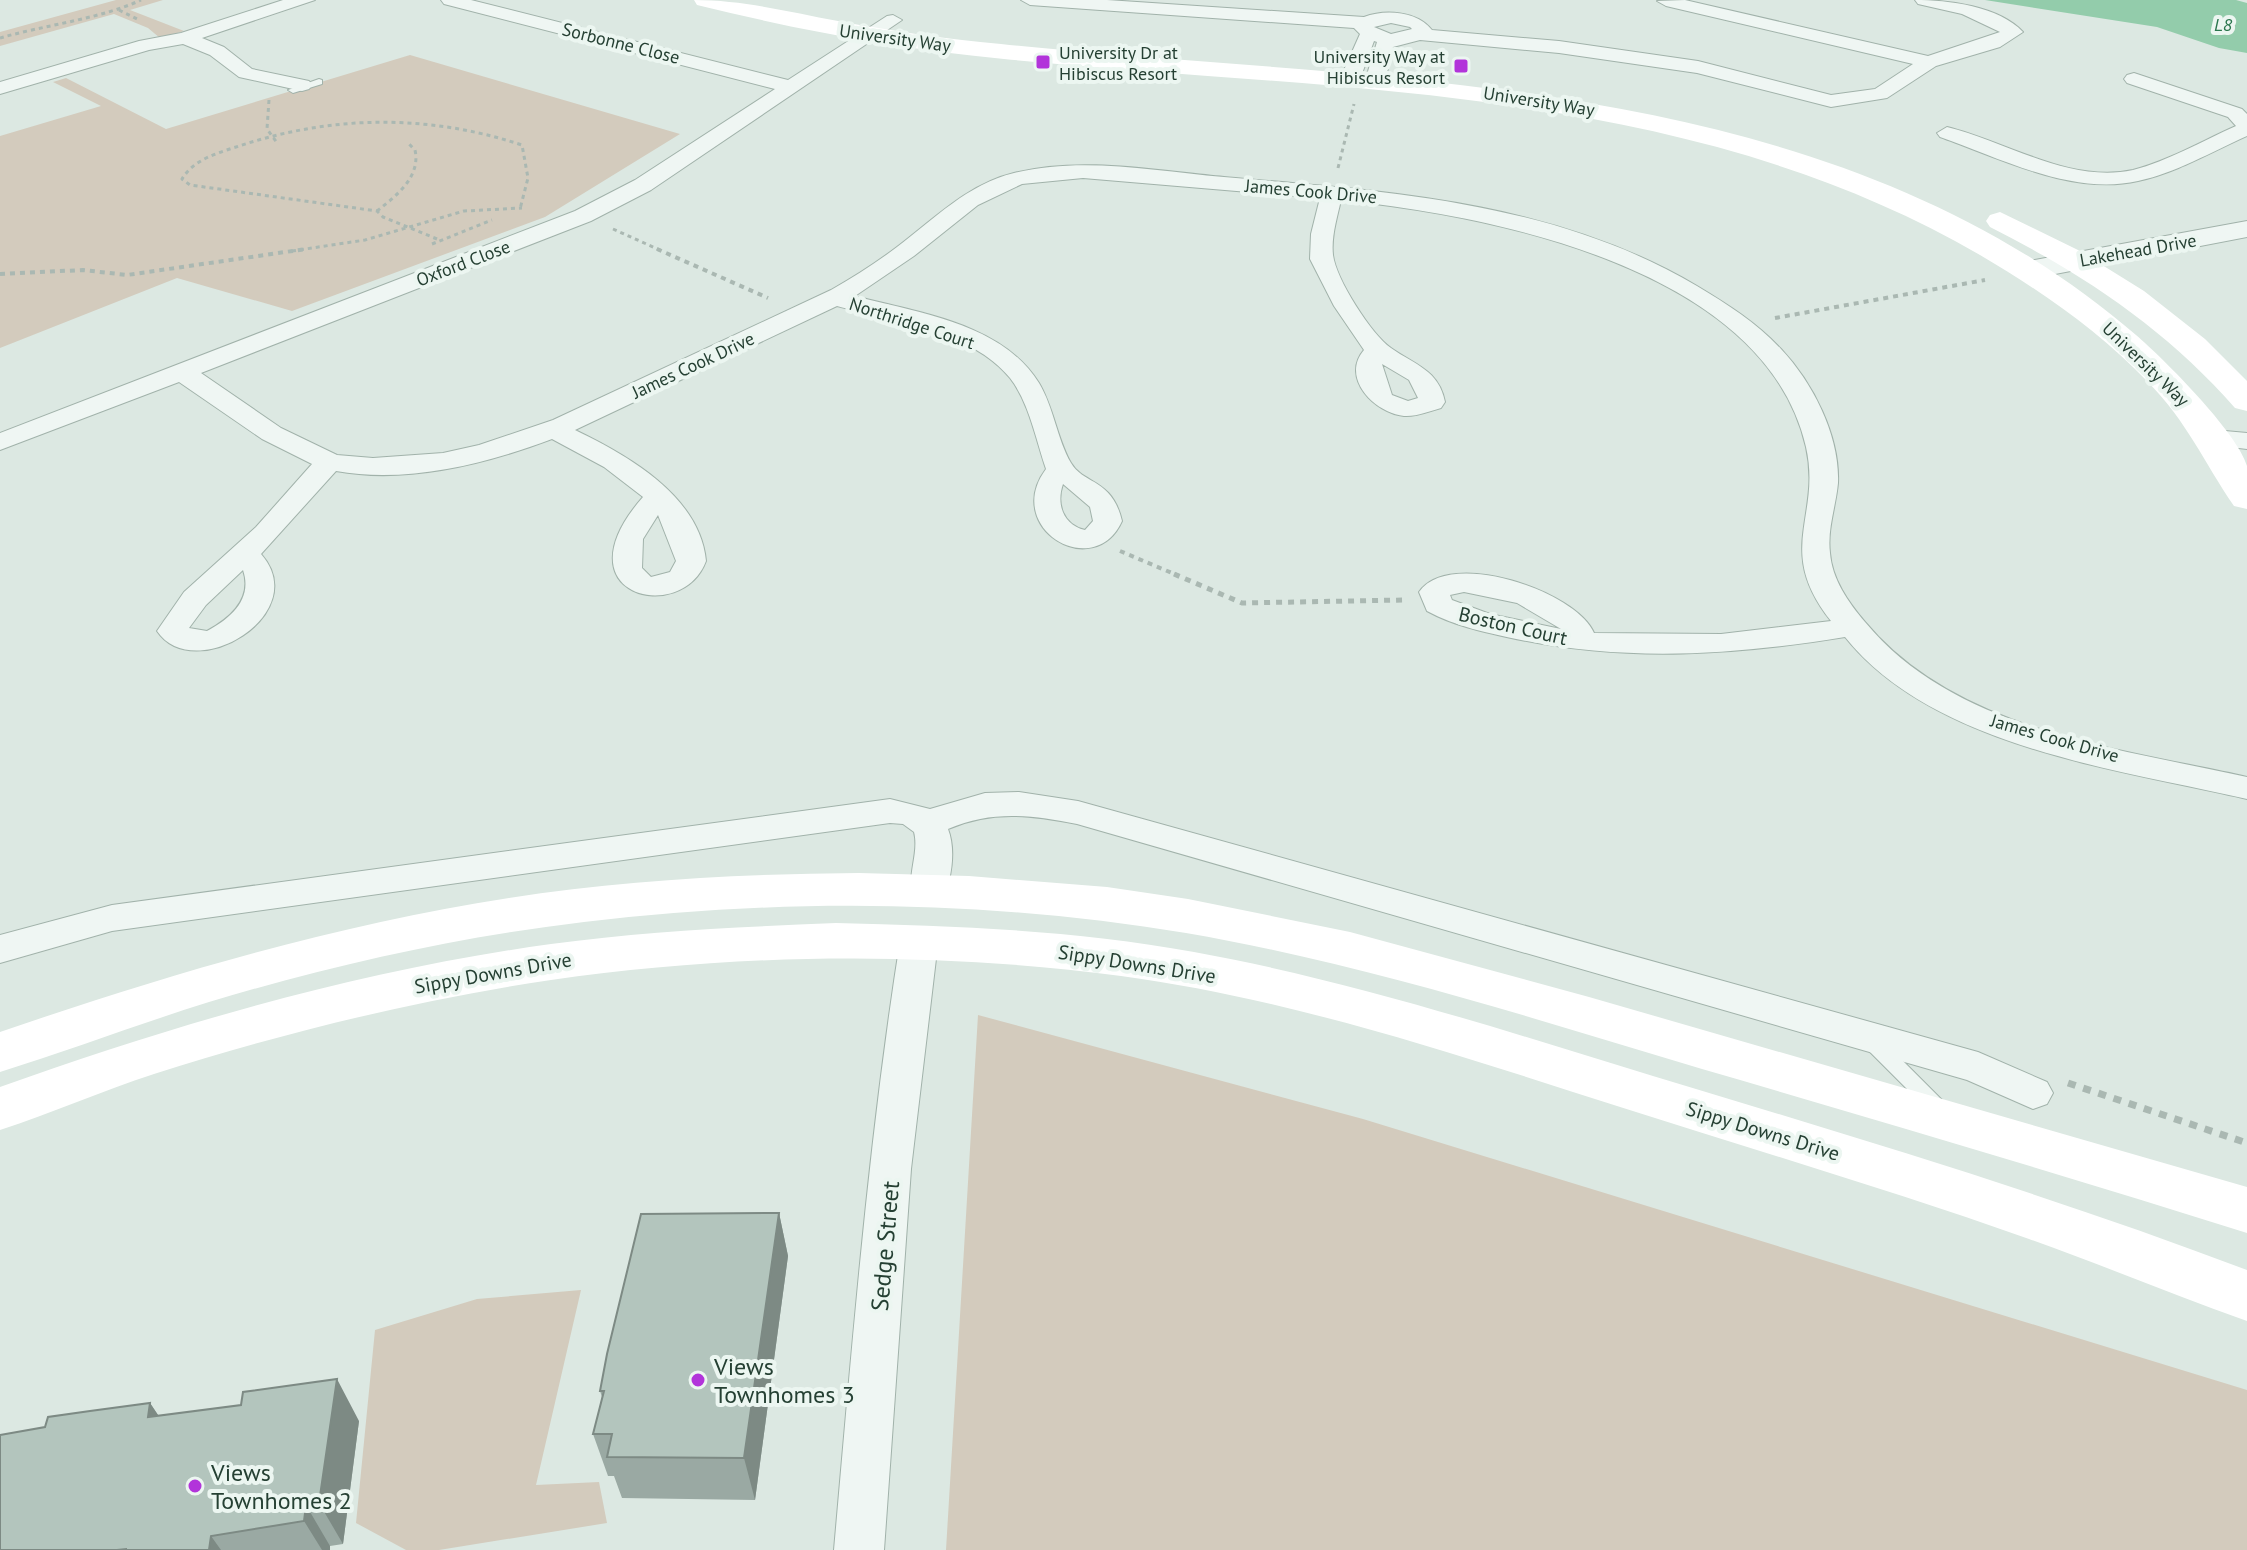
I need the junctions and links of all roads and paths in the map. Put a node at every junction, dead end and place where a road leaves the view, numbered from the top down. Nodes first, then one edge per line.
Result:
1 (141, 0) edge
2 (306, 0) edge
3 (450, 0) edge
4 (705, 0) edge
5 (785, 0) edge
6 (1030, 0) edge
7 (1424, 0) edge
8 (1657, 0) edge
9 (1667, 0) edge
10 (1924, 0) edge
11 (1399, 19) junction
12 (893, 20) junction
13 (1368, 28) junction
14 (1419, 34) junction
15 (870, 35) junction
16 (0, 38) edge
17 (185, 38) junction
18 (1392, 39) junction
19 (1929, 62) junction
20 (1364, 74) junction
21 (2134, 79) dead end
22 (305, 86) dead end
23 (791, 87) junction
24 (0, 88) edge
25 (2247, 128) edge
26 (1947, 133) dead end
27 (407, 142) dead end
28 (1332, 192) junction
29 (377, 211) junction
30 (583, 216) junction
31 (412, 228) junction
32 (2247, 229) edge
33 (437, 239) dead end
34 (2075, 261) junction
35 (2029, 270) junction
36 (0, 274) edge
37 (835, 298) junction
38 (802, 313) junction
39 (1740, 324) junction
40 (1377, 351) dead end
41 (180, 371) junction
42 (2246, 399) edge
43 (556, 431) junction
44 (0, 442) edge
45 (2233, 447) edge
46 (329, 462) junction
47 (1060, 470) junction
48 (2247, 498) edge
49 (657, 499) dead end
50 (1100, 535) junction
51 (245, 554) dead end
52 (1435, 599) joint
53 (1849, 627) junction
54 (2247, 788) edge
55 (929, 823) junction
56 (928, 891) junction
57 (919, 942) junction
58 (0, 949) edge
59 (1865, 1036) junction
60 (0, 1052) edge
61 (2033, 1093) dead end
62 (0, 1109) edge
63 (1952, 1122) junction
64 (2247, 1210) edge
65 (2247, 1296) edge
66 (859, 1550) edge

1 - 16 path
2 - 17 street
3 - 23 street, Sorbonne Close
4 - 15 main road, University Way
5 - 12 main road, University Way
6 - 13 street
7 - 11 street
8 - 9 street
9 - 19 street
10 - 19 street
11 - 13 street
11 - 14 street
12 - 15 street, Oxford Close
12 - 20 main road, University Way
13 - 18 street
13 - 20 street
14 - 18 street
14 - 19 street
15 - 20 main road, University Way
15 - 23 street, Oxford Close
17 - 22 street
17 - 24 street
18 - 20 street
20 - 28 path
20 - 34 main road, University Way
20 - 35 main road, University Way
21 - 25 street
23 - 30 street, Oxford Close
25 - 26 street
27 - 29 path
28 - 37 street, James Cook Drive
28 - 39 street, James Cook Drive
28 - 40 street
29 - 31 path
29 - 31 path
30 - 38 path
30 - 41 street, Oxford Close
31 - 33 path
31 - 36 path
32 - 34 street, Lakehead Drive
34 - 35 street, Lakehead Drive
34 - 42 main road, University Way
35 - 39 path
35 - 45 main road, University Way
37 - 38 street, James Cook Drive
37 - 47 street, Northridge Court
38 - 43 street, James Cook Drive
39 - 53 street, James Cook Drive
41 - 44 street, Oxford Close
41 - 46 street, James Cook Drive
43 - 46 street, James Cook Drive
43 - 49 street
45 - 48 main road, University Way
46 - 51 street
47 - 50 street
47 - 50 street
50 - 52 path
52 - 53 street, Boston Court
53 - 54 street, James Cook Drive
55 - 56 street
55 - 58 street
55 - 59 street
56 - 57 main road
56 - 60 main road
56 - 63 main road
57 - 62 main road, Sippy Downs Drive
57 - 65 main road, Sippy Downs Drive
57 - 66 street, Sedge Street
59 - 61 street
59 - 63 lane
63 - 64 main road

